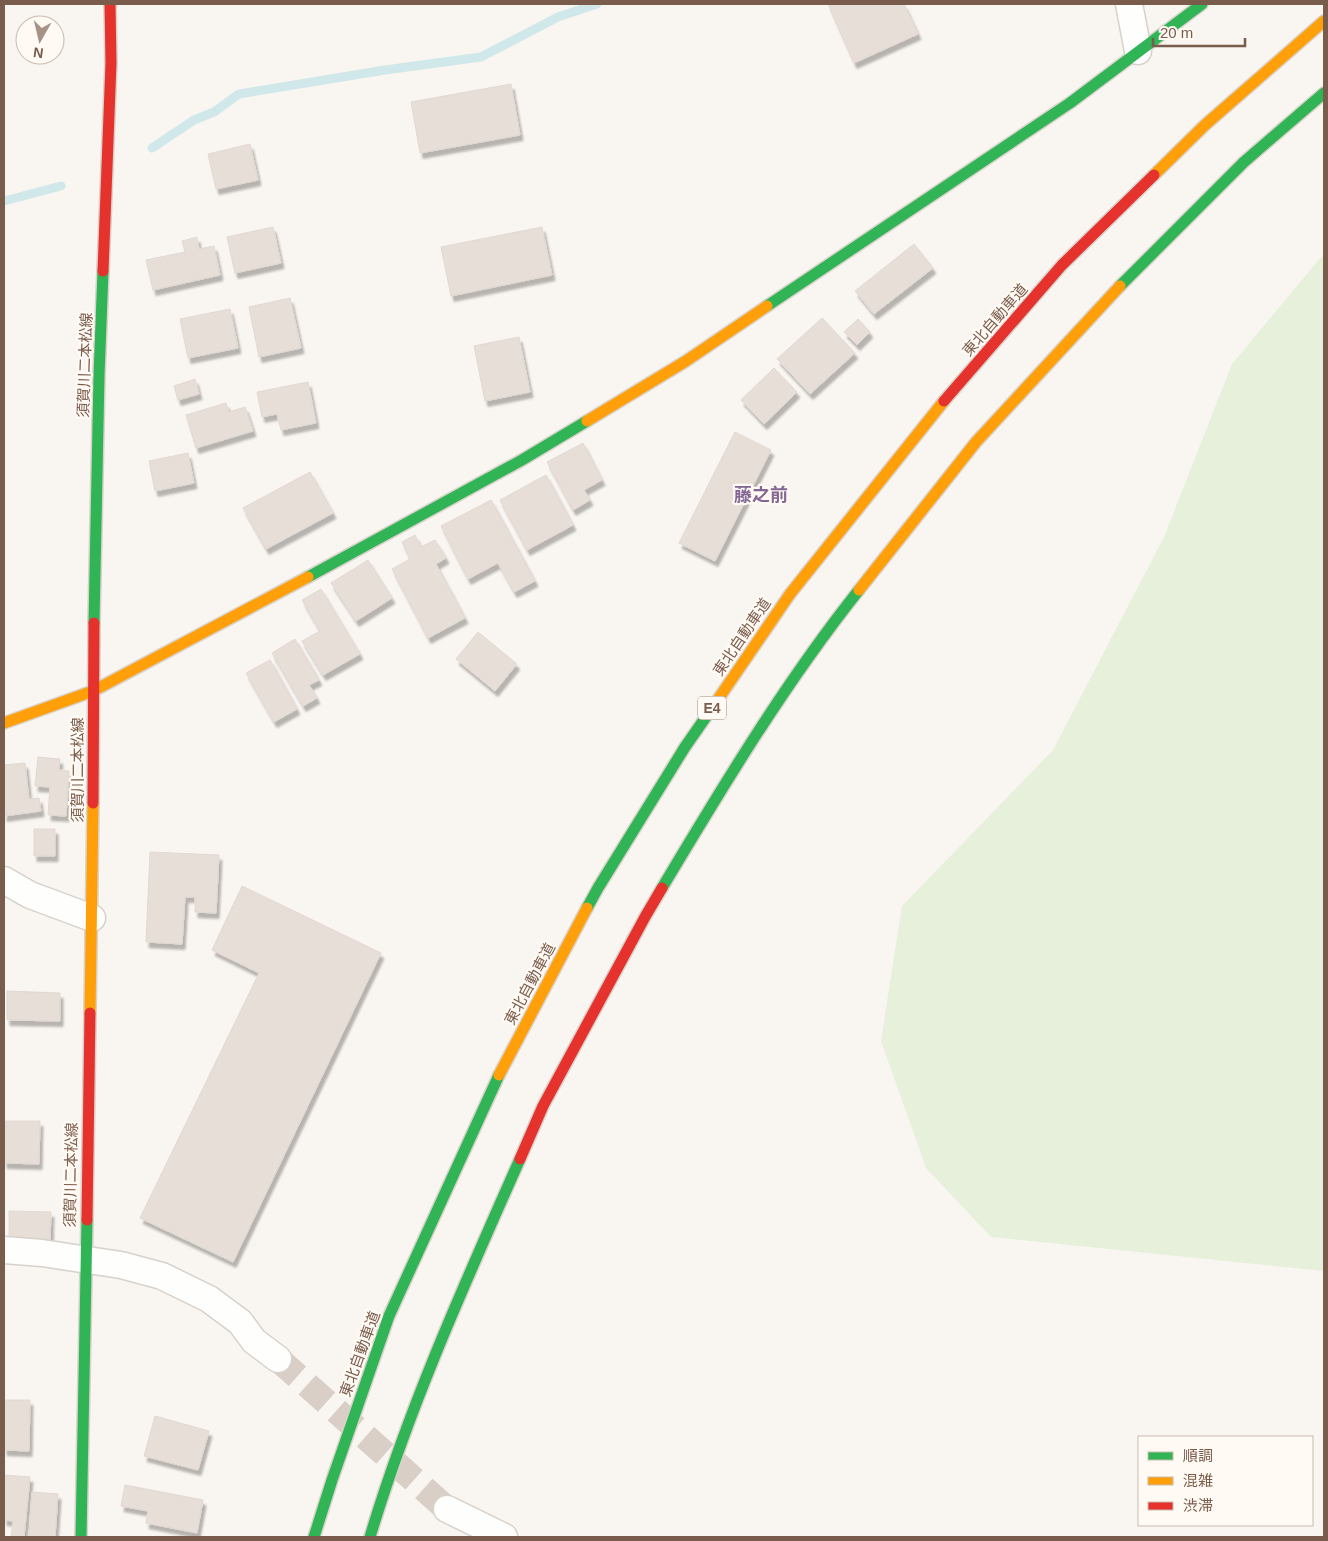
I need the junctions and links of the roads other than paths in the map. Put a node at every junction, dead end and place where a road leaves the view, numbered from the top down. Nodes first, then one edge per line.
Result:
1 (110, 4) edge
2 (1129, 4) edge
3 (1202, 4) edge
4 (1324, 21) edge
5 (1138, 50) junction
6 (1324, 93) edge
7 (93, 690) junction
8 (4, 723) edge
9 (4, 880) edge
10 (92, 918) junction
11 (4, 1250) edge
12 (85, 1260) junction
13 (278, 1359) tunnel mouth
14 (447, 1509) tunnel mouth
15 (478, 1532) edge
16 (81, 1537) edge
17 (314, 1537) edge
18 (370, 1537) edge
19 (504, 1537) edge

1 - 7 main road, 須賀川二本松線
2 - 5 street
3 - 5 main road
4 - 17 main road, 東北自動車道 / E4
5 - 7 main road
6 - 18 main road
7 - 8 main road
7 - 10 main road, 須賀川二本松線
9 - 10 street
10 - 12 main road, 須賀川二本松線
11 - 12 street
12 - 13 street
12 - 16 main road, 須賀川二本松線
14 - 15 street
15 - 19 street

